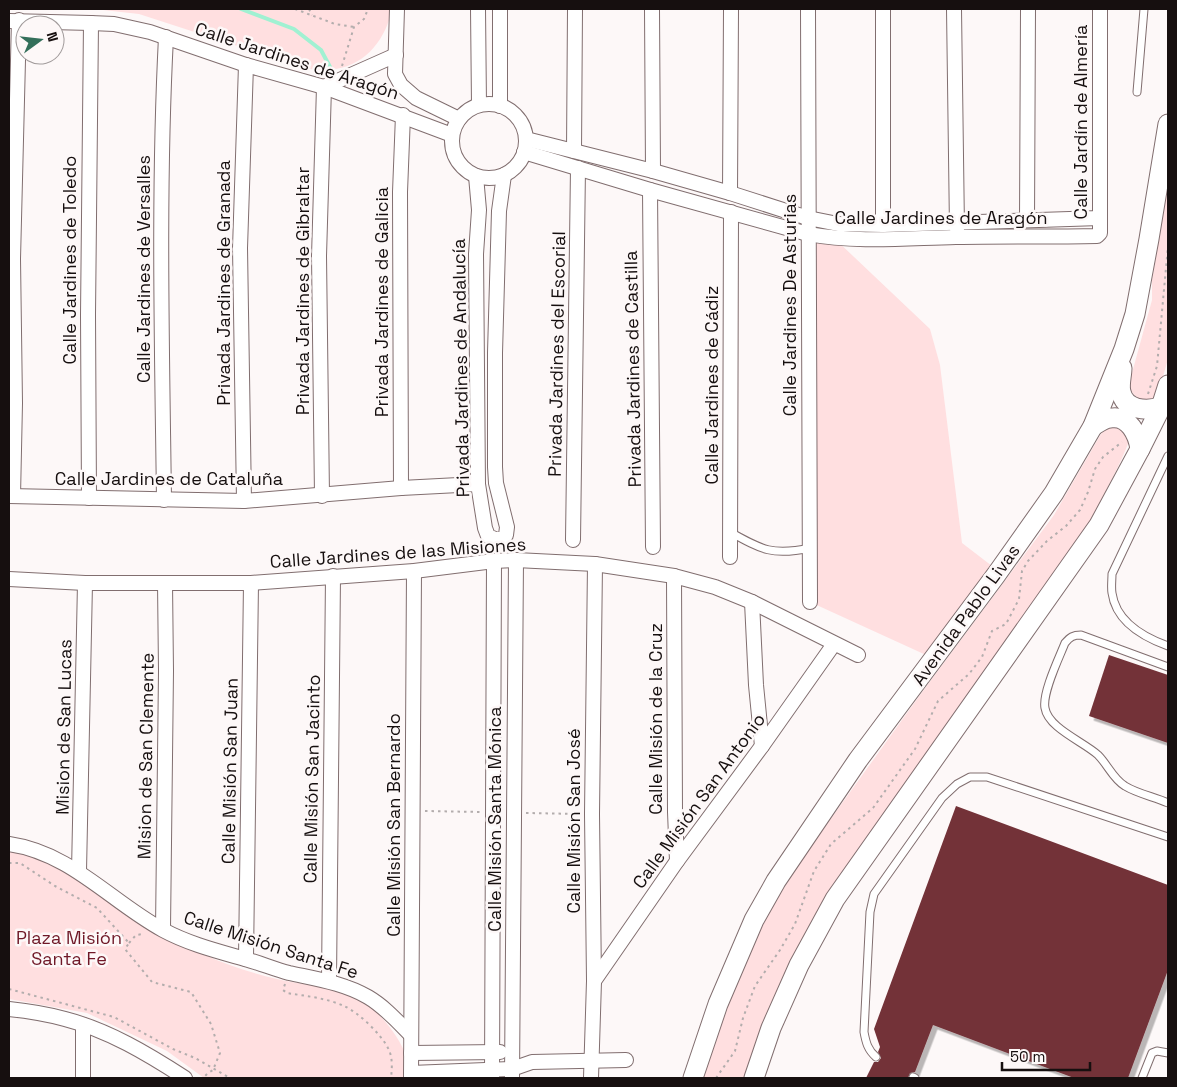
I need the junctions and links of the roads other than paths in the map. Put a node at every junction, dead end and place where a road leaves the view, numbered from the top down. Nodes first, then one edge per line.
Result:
1 (397, 9) edge
2 (478, 9) edge
3 (500, 9) edge
4 (574, 9) edge
5 (652, 9) edge
6 (731, 9) edge
7 (808, 9) edge
8 (883, 9) edge
9 (954, 9) edge
10 (1028, 9) edge
11 (1100, 9) edge
12 (1144, 9) edge
13 (14, 21) edge
14 (91, 22) junction
15 (166, 37) junction
16 (396, 55) junction
17 (246, 66) junction
18 (331, 84) junction
19 (1137, 92) dead end
20 (479, 105) junction
21 (500, 106) junction
22 (403, 115) junction
23 (459, 119) junction
24 (1168, 124) edge
25 (452, 135) junction
26 (525, 146) junction
27 (574, 152) junction
28 (578, 168) junction
29 (653, 171) junction
30 (504, 175) junction
31 (476, 176) junction
32 (650, 190) junction
33 (730, 193) junction
34 (731, 212) junction
35 (808, 218) junction
36 (1100, 218) junction
37 (1027, 220) junction
38 (957, 222) junction
39 (883, 225) junction
40 (808, 234) junction
41 (1100, 234) joint
42 (958, 237) junction
43 (1124, 349) junction
44 (1168, 385) edge
45 (1161, 407) junction
46 (1092, 426) junction
47 (1140, 449) junction
48 (1168, 456) edge
49 (478, 484) junction
50 (401, 488) junction
51 (11, 496) edge
52 (322, 496) junction
53 (89, 498) junction
54 (164, 500) junction
55 (244, 501) junction
56 (730, 532) junction
57 (573, 540) dead end
58 (653, 547) dead end
59 (810, 548) junction
60 (730, 557) dead end
61 (516, 560) junction
62 (494, 561) junction
63 (594, 564) junction
64 (414, 571) junction
65 (333, 576) junction
66 (674, 576) junction
67 (9, 579) edge
68 (85, 583) junction
69 (165, 583) junction
70 (251, 583) junction
71 (752, 602) junction
72 (810, 602) dead end
73 (834, 644) junction
74 (1168, 646) edge
75 (858, 655) dead end
76 (1168, 667) edge
77 (762, 746) junction
78 (1168, 802) edge
79 (492, 812) junction
80 (513, 813) junction
81 (1168, 837) edge
82 (9, 844) edge
83 (677, 861) junction
84 (79, 871) junction
85 (163, 930) junction
86 (246, 959) junction
87 (594, 981) junction
88 (329, 982) junction
89 (9, 1009) edge
90 (83, 1025) junction
91 (411, 1035) junction
92 (492, 1052) junction
93 (512, 1052) junction
94 (411, 1053) junction
95 (1168, 1053) edge
96 (876, 1057) dead end
97 (626, 1060) dead end
98 (532, 1062) junction
99 (591, 1062) junction
100 (166, 1072) edge
101 (492, 1074) edge
102 (512, 1074) edge
103 (411, 1076) edge
104 (83, 1078) edge
105 (185, 1078) edge
106 (591, 1078) edge
107 (693, 1078) edge
108 (754, 1078) edge
109 (1142, 1078) edge

1 - 16 street
2 - 20 street
3 - 21 street
4 - 27 street
5 - 29 street
6 - 33 street
7 - 35 street, Calle Jardines De Asturias
8 - 39 street
9 - 38 street
10 - 37 street
11 - 36 street, Calle Jardín de Almería
12 - 19 lane
13 - 14 street, Calle Jardines de Aragón
13 - 51 street
14 - 15 street, Calle Jardines de Aragón
14 - 53 street, Calle Jardines de Toledo
15 - 17 street, Calle Jardines de Aragón
15 - 54 street, Calle Jardines de Versalles
16 - 18 street
16 - 23 street
17 - 18 street, Calle Jardines de Aragón
17 - 55 street, Privada Jardines de Granada
18 - 22 street, Calle Jardines de Aragón
18 - 52 street, Privada Jardines de Gibraltar
20 - 21 street
20 - 23 street
21 - 26 street
22 - 25 street, Calle Jardines de Aragón
22 - 50 street, Privada Jardines de Galicia
23 - 25 street
24 - 43 main road, Avenida Pablo Livas
25 - 31 street
26 - 27 street, Calle Jardines de Aragón
26 - 28 street, Calle Jardines de Aragón
26 - 30 street
27 - 29 street, Calle Jardines de Aragón
28 - 32 street, Calle Jardines de Aragón
28 - 57 street, Privada Jardines del Escorial
29 - 33 street, Calle Jardines de Aragón
30 - 31 street
30 - 49 street, Privada Jardines de Andalucía
31 - 49 street, Privada Jardines de Andalucía
32 - 34 street, Calle Jardines de Aragón
32 - 58 street, Privada Jardines de Castilla
33 - 35 street, Calle Jardines de Aragón
34 - 40 street, Calle Jardines de Aragón
34 - 56 street, Calle Jardines de Cádiz
35 - 39 street, Calle Jardines de Aragón
35 - 40 street, Calle Jardines De Asturias
36 - 37 street, Calle Jardines de Aragón
36 - 41 street, Calle Jardín de Almería
37 - 38 street, Calle Jardines de Aragón
38 - 39 street, Calle Jardines de Aragón
38 - 42 street
40 - 42 street, Calle Jardines de Aragón
40 - 59 street, Calle Jardines De Asturias
41 - 42 street, Calle Jardines de Aragón
43 - 45 main road
43 - 46 main road, Avenida Pablo Livas
44 - 45 main road
45 - 47 main road
46 - 47 main road
46 - 107 main road, Avenida Pablo Livas
47 - 108 main road
48 - 74 lane
49 - 50 street, Calle Jardines de Cataluña
50 - 52 street, Calle Jardines de Cataluña
51 - 53 street, Calle Jardines de Cataluña
52 - 55 street, Calle Jardines de Cataluña
53 - 54 street, Calle Jardines de Cataluña
54 - 55 street, Calle Jardines de Cataluña
56 - 59 lane
56 - 60 street, Calle Jardines de Cádiz
59 - 72 street, Calle Jardines De Asturias
61 - 62 street, Calle Jardines de las Misiones
61 - 63 street, Calle Jardines de las Misiones
61 - 80 street, Calle Misión Santa Mónica
62 - 64 street, Calle Jardines de las Misiones
62 - 79 street, Calle Misión Santa Mónica
63 - 66 street, Calle Jardines de las Misiones
63 - 87 street, Calle Misión San José
64 - 65 street, Calle Jardines de las Misiones
64 - 91 street, Calle Misión San Bernardo
65 - 70 street, Calle Jardines de las Misiones
65 - 88 street, Calle Misión San Jacinto
66 - 71 street, Calle Jardines de las Misiones
66 - 83 street, Calle Misión de la Cruz
67 - 68 street, Calle Jardines de las Misiones
68 - 69 street, Calle Jardines de las Misiones
68 - 84 street, Mision de San Lucas
69 - 70 street, Calle Jardines de las Misiones
69 - 85 street, Mision de San Clemente
70 - 86 street, Calle Misión San Juan
71 - 73 street, Calle Jardines de las Misiones
71 - 77 street
73 - 75 street, Calle Jardines de las Misiones
73 - 77 street, Calle Misión San Antonio
76 - 78 lane
77 - 83 street, Calle Misión San Antonio
79 - 80 street
79 - 92 street, Calle Misión Santa Mónica
80 - 93 street, Calle Misión Santa Mónica
81 - 96 lane
82 - 84 street, Calle Misión Santa Fe
83 - 87 street, Calle Misión San Antonio
84 - 85 street, Calle Misión Santa Fe
85 - 86 street, Calle Misión Santa Fe
86 - 88 street, Calle Misión Santa Fe
87 - 99 street, Calle Misión San José
88 - 91 street, Calle Misión Santa Fe
89 - 90 street
90 - 100 street
90 - 104 street
91 - 94 street, Calle Misión San Bernardo
92 - 93 street
92 - 94 street
92 - 101 street, Calle Misión Santa Mónica
93 - 98 street
93 - 102 street, Calle Misión Santa Mónica
94 - 103 street, Calle Misión San Bernardo
95 - 109 lane
97 - 99 street
98 - 99 street
98 - 102 street
99 - 106 street, Calle Misión San José
100 - 105 street
101 - 102 street
101 - 103 street

